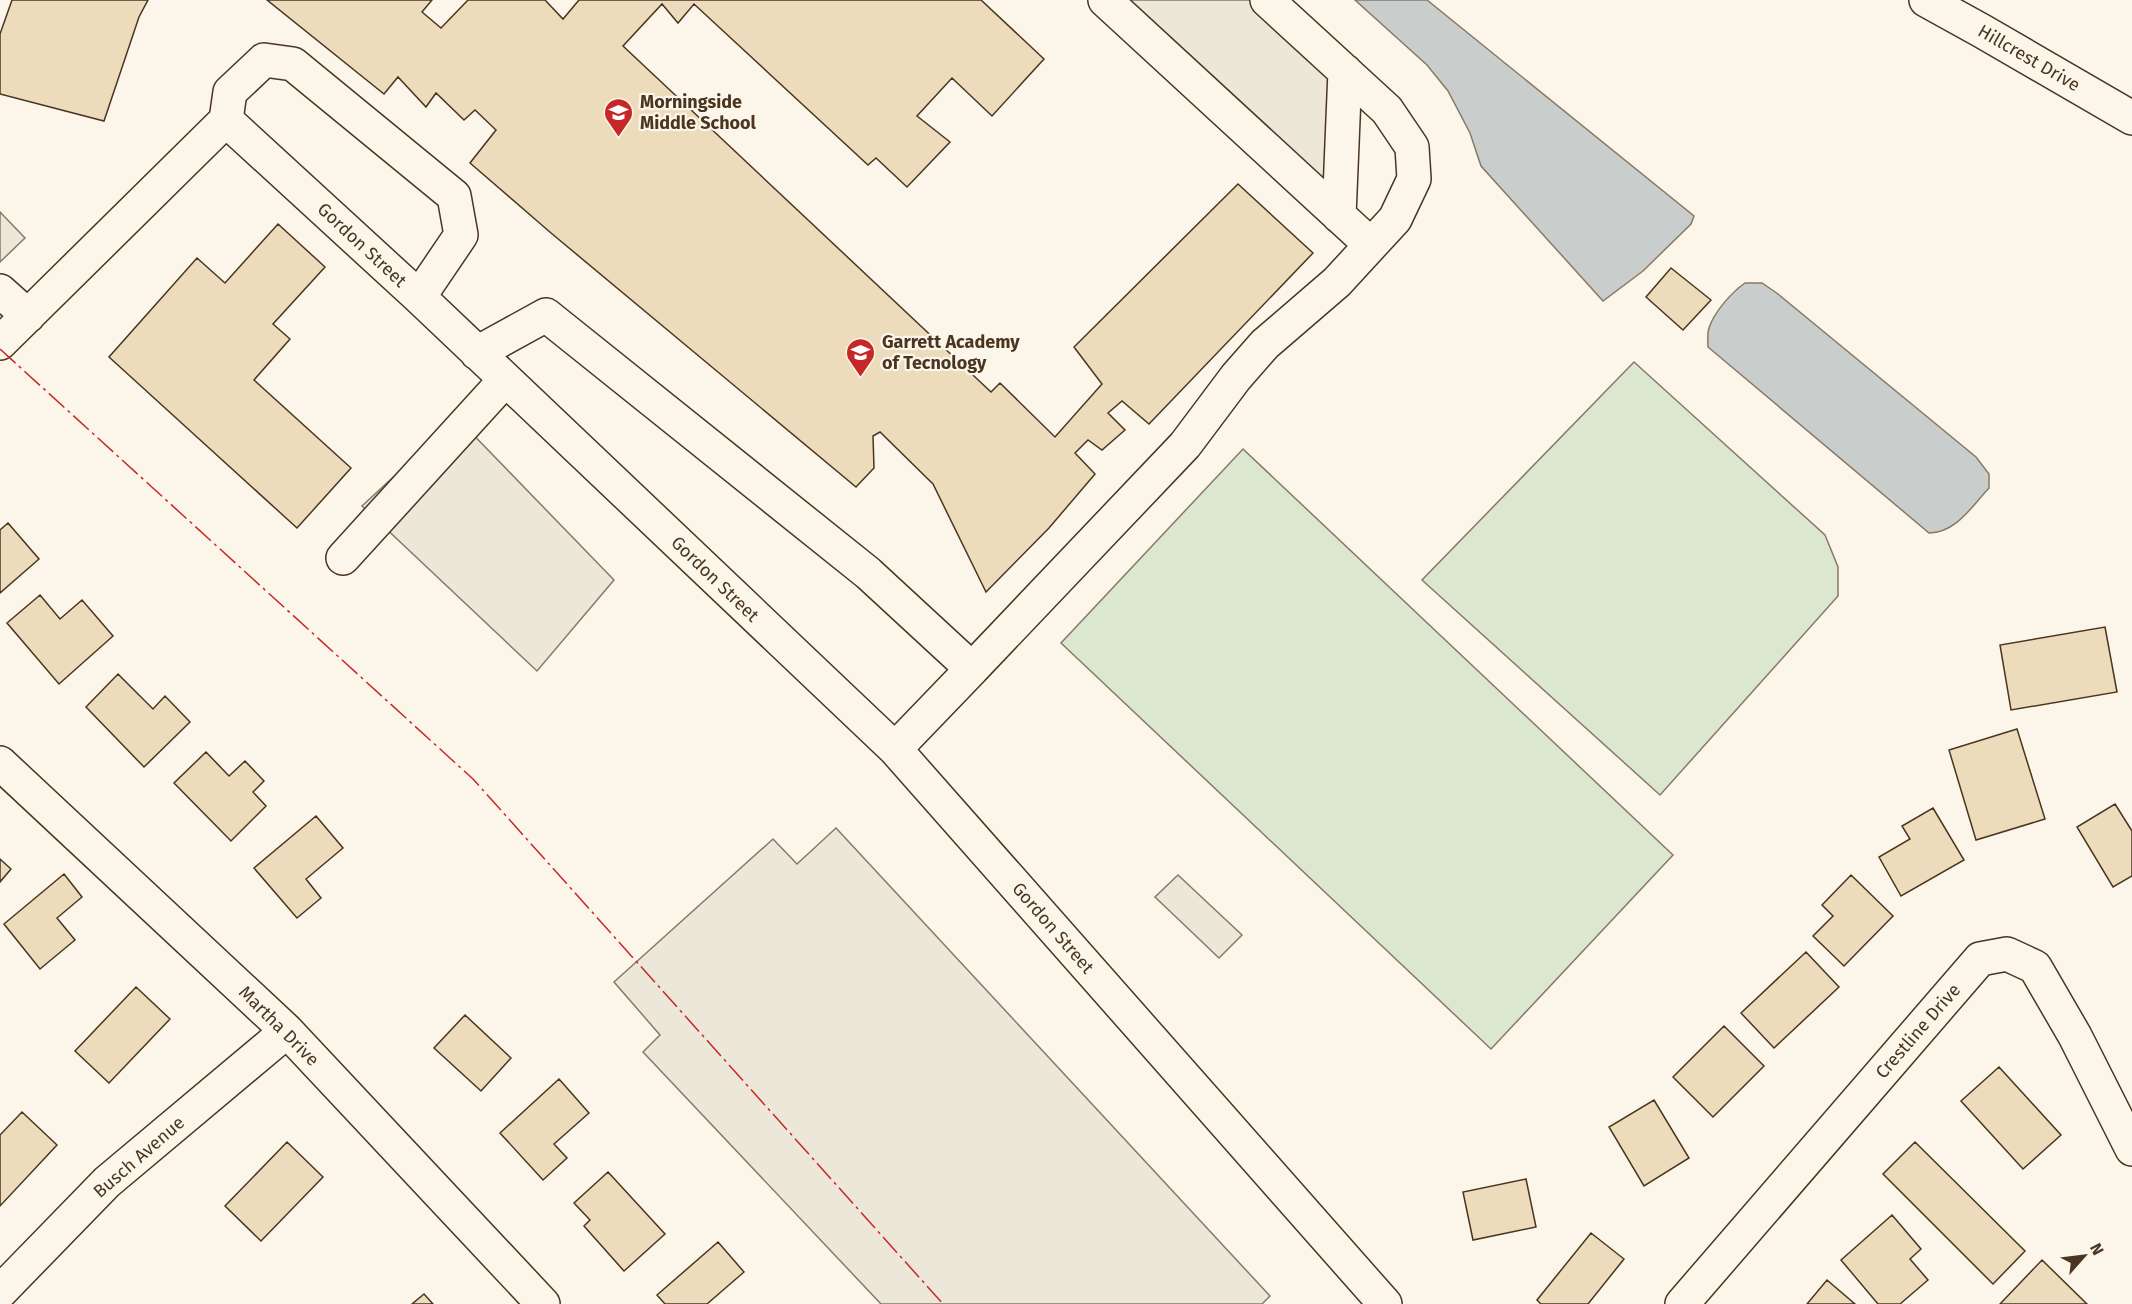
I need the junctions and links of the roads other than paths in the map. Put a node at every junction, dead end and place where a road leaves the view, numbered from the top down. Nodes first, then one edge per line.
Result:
1 (1105, 0) edge
2 (1267, 0) edge
3 (1926, 0) edge
4 (1345, 71) junction
5 (2132, 118) edge
6 (226, 120) junction
7 (1339, 216) junction
8 (1371, 245) junction
9 (0, 291) edge
10 (418, 297) junction
11 (28, 316) junction
12 (0, 343) edge
13 (477, 352) junction
14 (505, 380) junction
15 (343, 558) dead end
16 (972, 669) junction
17 (895, 749) junction
18 (0, 763) edge
19 (287, 1031) junction
20 (2132, 1149) edge
21 (0, 1292) edge
22 (543, 1304) edge
23 (1385, 1304) edge
24 (1682, 1304) edge

1 - 7 street
2 - 4 street
3 - 5 street, Hillcrest Drive
4 - 7 street
4 - 8 street
6 - 10 street, Gordon Street
6 - 10 street
6 - 11 street
7 - 8 street
8 - 16 street
9 - 11 street
10 - 13 street, Gordon Street
11 - 12 street
13 - 14 street, Gordon Street
13 - 16 street
14 - 15 street
14 - 17 street, Gordon Street
16 - 17 street
17 - 23 street, Gordon Street
18 - 19 street, Martha Drive
19 - 21 street, Busch Avenue
19 - 22 street, Martha Drive
20 - 24 street, Crestline Drive

